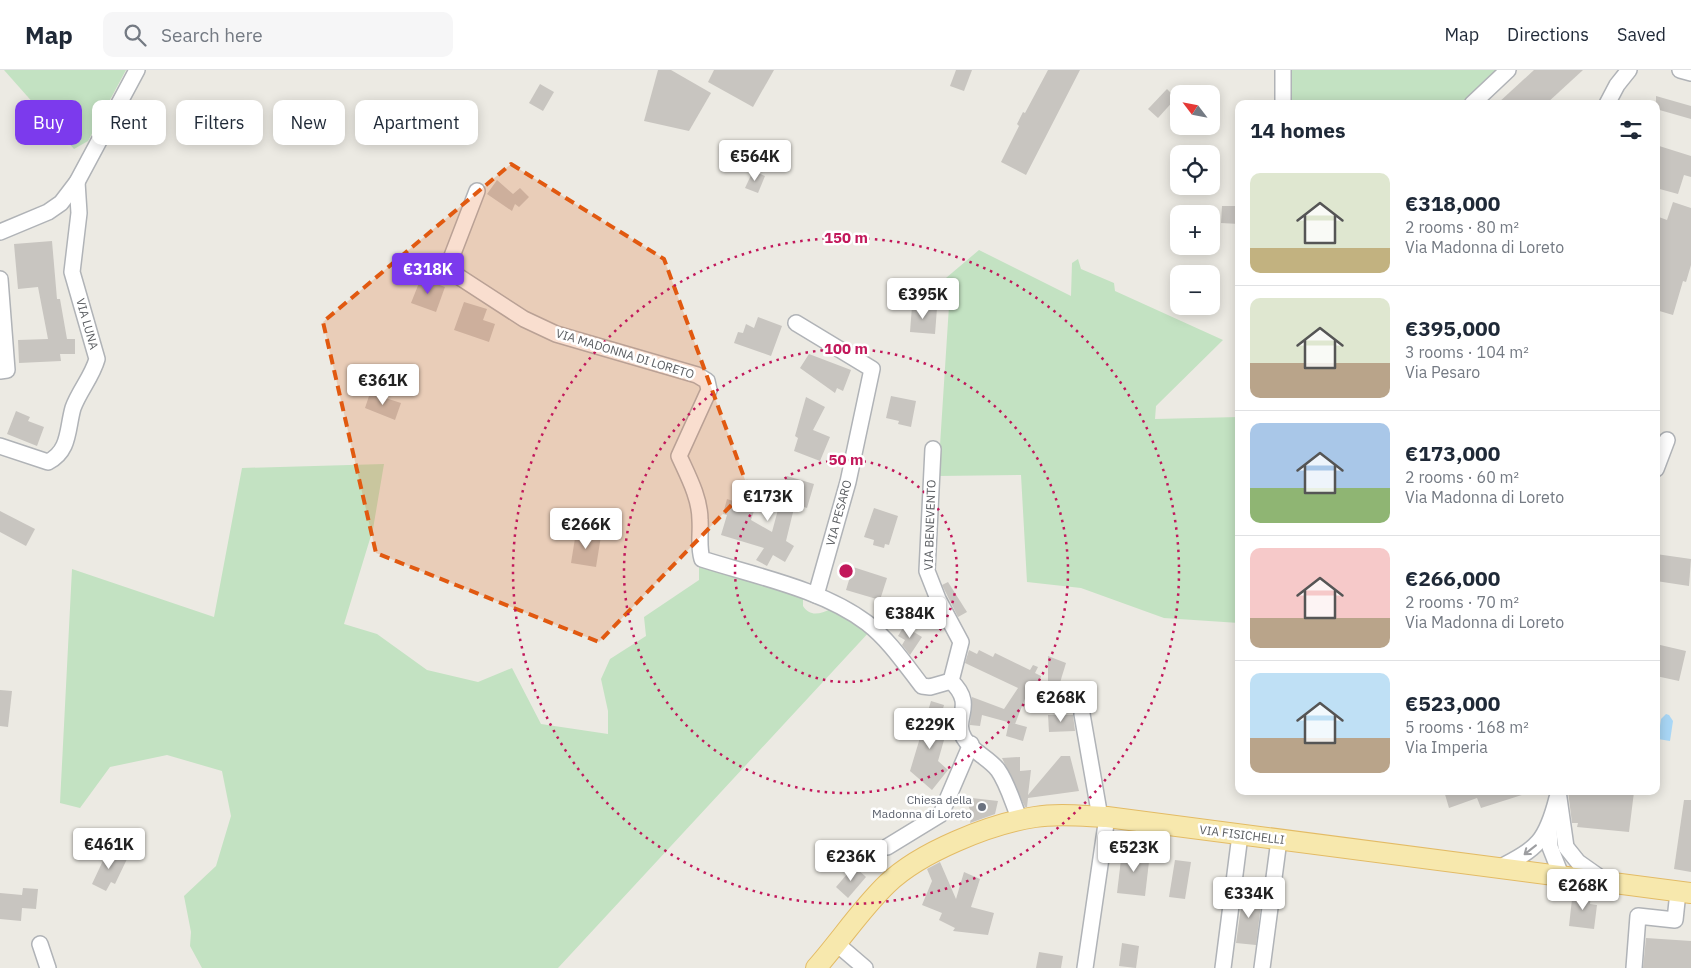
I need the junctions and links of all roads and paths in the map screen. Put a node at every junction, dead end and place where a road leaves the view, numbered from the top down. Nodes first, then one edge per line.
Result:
1 (137, 70) edge
2 (1283, 70) edge
3 (1508, 70) edge
4 (1629, 70) edge
5 (1680, 70) edge
6 (1691, 73) edge
7 (1280, 100) edge
8 (1476, 100) edge
9 (1609, 100) edge
10 (77, 182) junction
11 (477, 192) dead end
12 (0, 232) edge
13 (0, 279) edge
14 (796, 323) dead end
15 (0, 371) edge
16 (1667, 440) dead end
17 (0, 446) edge
18 (933, 449) dead end
19 (1660, 458) edge
20 (816, 595) junction
21 (951, 681) junction
22 (1082, 714) dead end
23 (971, 744) junction
24 (1557, 795) edge
25 (1558, 795) edge
26 (1103, 817) junction
27 (1020, 820) junction
28 (1549, 828) junction
29 (1240, 834) junction
30 (1278, 840) junction
31 (1566, 847) junction
32 (887, 848) dead end
33 (1499, 868) junction
34 (1561, 875) junction
35 (1606, 882) junction
36 (1685, 892) edge
37 (40, 944) dead end
38 (837, 944) junction
39 (48, 968) edge
40 (816, 968) edge
41 (865, 968) edge
42 (1085, 968) edge
43 (1223, 968) edge
44 (1262, 968) edge
45 (1634, 968) edge

1 - 10 street
2 - 7 street
3 - 8 street
4 - 9 street
5 - 6 street
10 - 12 street
10 - 17 street, VIA LUNA
11 - 20 street, VIA MADONNA DI LORETO
13 - 15 street
14 - 20 street, VIA PESARO
16 - 19 street
18 - 21 street, VIA BENEVENTO
20 - 21 street, VIA MADONNA DI LORETO
21 - 23 street
22 - 26 street
23 - 27 street
23 - 32 street
24 - 28 street
25 - 31 street
26 - 27 main road, VIA FISICHELLI
26 - 29 main road, VIA FISICHELLI
26 - 42 street
27 - 38 main road, VIA FISICHELLI
28 -> 33 street
28 - 34 street
29 - 30 main road, VIA FISICHELLI
29 - 43 street
30 - 33 main road, VIA FISICHELLI
30 - 44 street
31 - 34 street
31 - 35 street
33 - 34 main road, VIA FISICHELLI
34 - 35 main road, VIA FISICHELLI
35 - 36 main road, VIA FISICHELLI
36 - 45 street
37 - 39 street
38 - 40 main road, VIA FISICHELLI
38 - 41 street

